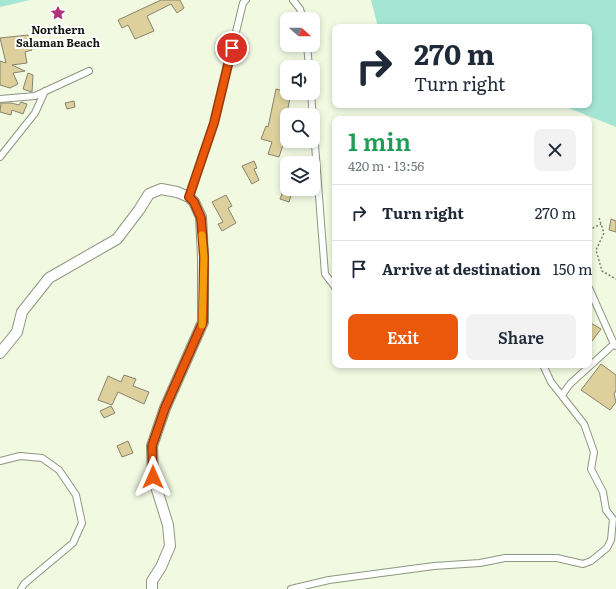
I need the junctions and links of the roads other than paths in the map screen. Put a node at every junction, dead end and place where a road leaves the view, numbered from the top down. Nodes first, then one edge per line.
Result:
1 (246, 0) edge
2 (293, 0) edge
3 (301, 12) edge
4 (89, 72) dead end
5 (45, 91) junction
6 (0, 99) edge
7 (312, 100) edge
8 (0, 157) edge
9 (189, 197) junction
10 (332, 283) edge
11 (592, 295) edge
12 (615, 345) edge
13 (0, 353) edge
14 (592, 365) edge
15 (544, 368) edge
16 (588, 368) edge
17 (562, 395) junction
18 (0, 460) edge
19 (22, 589) edge
20 (152, 589) edge
21 (291, 589) edge

1 - 9 street
2 - 3 street
4 - 5 street
5 - 6 street
5 - 8 street
7 - 10 street
9 - 13 main road
9 - 20 main road
11 - 12 street
12 - 14 street
15 - 17 street
16 - 17 street
17 - 21 street
18 - 19 street

